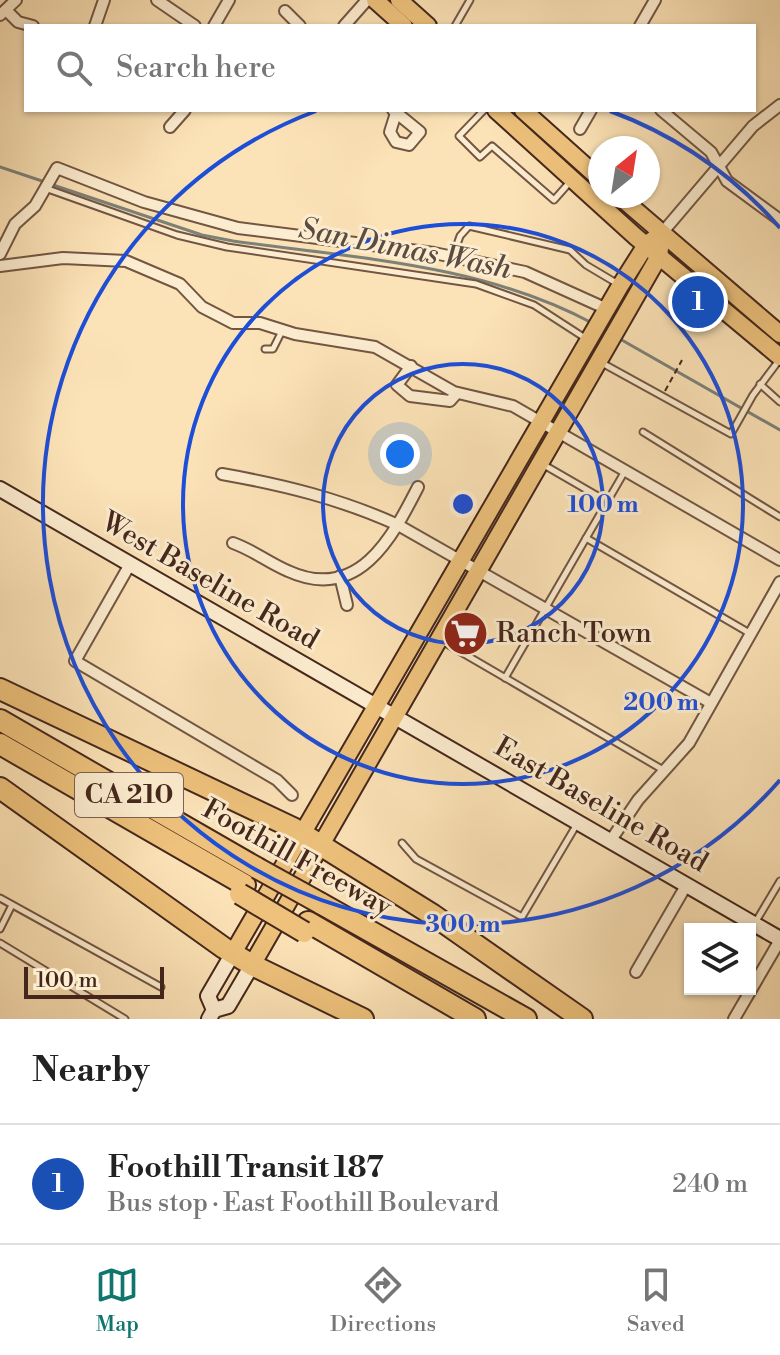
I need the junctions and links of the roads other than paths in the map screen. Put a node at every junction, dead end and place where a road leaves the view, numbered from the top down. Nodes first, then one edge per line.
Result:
1 (16, 0) edge
2 (104, 0) edge
3 (157, 0) edge
4 (229, 0) edge
5 (367, 0) edge
6 (375, 0) edge
7 (399, 0) edge
8 (470, 0) edge
9 (655, 0) edge
10 (285, 11) dead end
11 (3, 12) edge
12 (26, 24) edge
13 (96, 24) edge
14 (192, 24) edge
15 (215, 24) edge
16 (298, 24) edge
17 (346, 24) edge
18 (402, 24) edge
19 (426, 24) edge
20 (456, 24) edge
21 (641, 24) edge
22 (780, 105) edge
23 (183, 112) edge
24 (482, 112) edge
25 (498, 112) edge
26 (525, 112) edge
27 (590, 112) edge
28 (663, 112) edge
29 (170, 127) dead end
30 (580, 129) dead end
31 (718, 167) junction
32 (588, 168) edge
33 (573, 179) junction
34 (45, 188) junction
35 (633, 208) edge
36 (780, 220) edge
37 (662, 233) junction
38 (646, 245) junction
39 (0, 254) edge
40 (659, 256) junction
41 (453, 257) junction
42 (0, 266) edge
43 (620, 286) junction
44 (603, 328) junction
45 (283, 330) junction
46 (780, 334) edge
47 (265, 349) dead end
48 (780, 358) edge
49 (597, 361) junction
50 (411, 366) junction
51 (760, 384) junction
52 (457, 393) junction
53 (780, 402) edge
54 (550, 426) junction
55 (643, 432) dead end
56 (539, 463) junction
57 (626, 471) junction
58 (222, 474) dead end
59 (418, 487) dead end
60 (0, 489) edge
61 (608, 502) junction
62 (780, 517) edge
63 (398, 525) junction
64 (586, 538) junction
65 (233, 543) dead end
66 (462, 559) junction
67 (780, 560) edge
68 (129, 566) junction
69 (478, 569) junction
70 (340, 576) junction
71 (780, 582) edge
72 (347, 605) dead end
73 (546, 608) junction
74 (751, 634) junction
75 (438, 639) junction
76 (505, 678) junction
77 (0, 689) edge
78 (711, 703) junction
79 (377, 706) junction
80 (395, 717) junction
81 (0, 720) edge
82 (0, 735) edge
83 (0, 744) edge
84 (0, 758) edge
85 (666, 771) junction
86 (0, 788) edge
87 (292, 795) dead end
88 (578, 821) junction
89 (301, 832) junction
90 (204, 838) junction
91 (611, 840) junction
92 (402, 843) dead end
93 (322, 845) junction
94 (780, 881) edge
95 (247, 882) junction
96 (687, 884) junction
97 (0, 898) edge
98 (12, 905) junction
99 (752, 923) edge
100 (755, 923) edge
101 (756, 925) edge
102 (306, 927) junction
103 (0, 929) edge
104 (780, 940) edge
105 (0, 943) edge
106 (233, 953) junction
107 (252, 965) junction
108 (636, 972) dead end
109 (161, 987) dead end
110 (211, 1014) edge
111 (125, 1019) edge
112 (363, 1019) edge
113 (453, 1019) edge
114 (475, 1019) edge
115 (526, 1019) edge
116 (582, 1019) edge
117 (734, 1019) edge

1 - 11 street
2 - 13 street
3 - 14 street
4 - 15 street
5 - 17 street
6 - 18 main road
7 - 19 main road
8 - 20 lane
9 - 21 street
10 - 16 street
11 - 12 street
22 - 31 street
23 - 29 street
24 - 33 lane
25 - 33 main road
26 - 32 main road
27 - 30 street
28 - 31 street
31 - 36 street
31 - 37 street
33 - 38 main road
34 - 39 street
34 - 41 street
34 - 44 lane
35 - 37 main road
37 - 38 main road
37 - 40 main road
37 - 46 main road
38 - 40 main road
38 - 43 main road
40 - 44 main road
40 - 48 main road
41 - 43 lane
41 - 44 street
42 - 45 street
43 - 44 main road
44 - 49 main road
44 - 54 main road
45 - 47 lane
45 - 50 street
48 - 51 lane
49 - 51 lane
49 - 54 main road
50 - 52 street
50 - 52 street
51 - 53 lane
52 - 54 street
54 - 56 main road
54 - 57 street
54 - 66 main road
55 - 62 lane
56 - 61 lane
56 - 69 main road
57 - 61 lane
57 - 67 street
58 - 63 street
59 - 63 street
60 - 68 main road, West Baseline Road
61 - 64 lane
63 - 66 street
63 - 70 street
64 - 73 lane
64 - 74 lane
65 - 70 street
66 - 69 street
66 - 79 main road
68 - 79 main road, West Baseline Road
68 - 87 street
69 - 73 street
69 - 75 main road
70 - 72 street
71 - 74 street
73 - 76 lane
73 - 78 street
74 - 78 street
75 - 76 lane
75 - 80 main road
76 - 85 lane
77 - 89 highway
78 - 85 street
79 - 80 main road, West Baseline Road
79 - 89 main road
80 - 88 main road, East Baseline Road
80 - 93 main road
81 - 90 highway, Foothill Freeway / CA 210
82 - 90 highway
83 - 95 highway
84 - 95 highway, Foothill Freeway / CA 210
85 - 91 street
86 - 106 highway
88 - 91 main road, East Baseline Road
88 - 92 lane
89 - 93 highway
89 - 106 main road
90 - 95 highway, Foothill Freeway / CA 210
91 - 96 main road, East Baseline Road
93 - 107 main road
93 - 116 highway
94 - 100 lane
95 - 102 highway, Foothill Freeway / CA 210, bridge
95 - 115 highway, Foothill Freeway / CA 210, bridge
96 - 99 main road, East Baseline Road
96 - 108 street
97 - 98 lane
98 - 103 lane
98 - 109 lane
101 - 104 main road, East Baseline Road
102 - 113 highway, Foothill Freeway / CA 210
102 - 114 highway
104 - 117 street
105 - 111 lane
106 - 107 highway
106 - 110 main road
107 - 110 main road
107 - 112 highway

